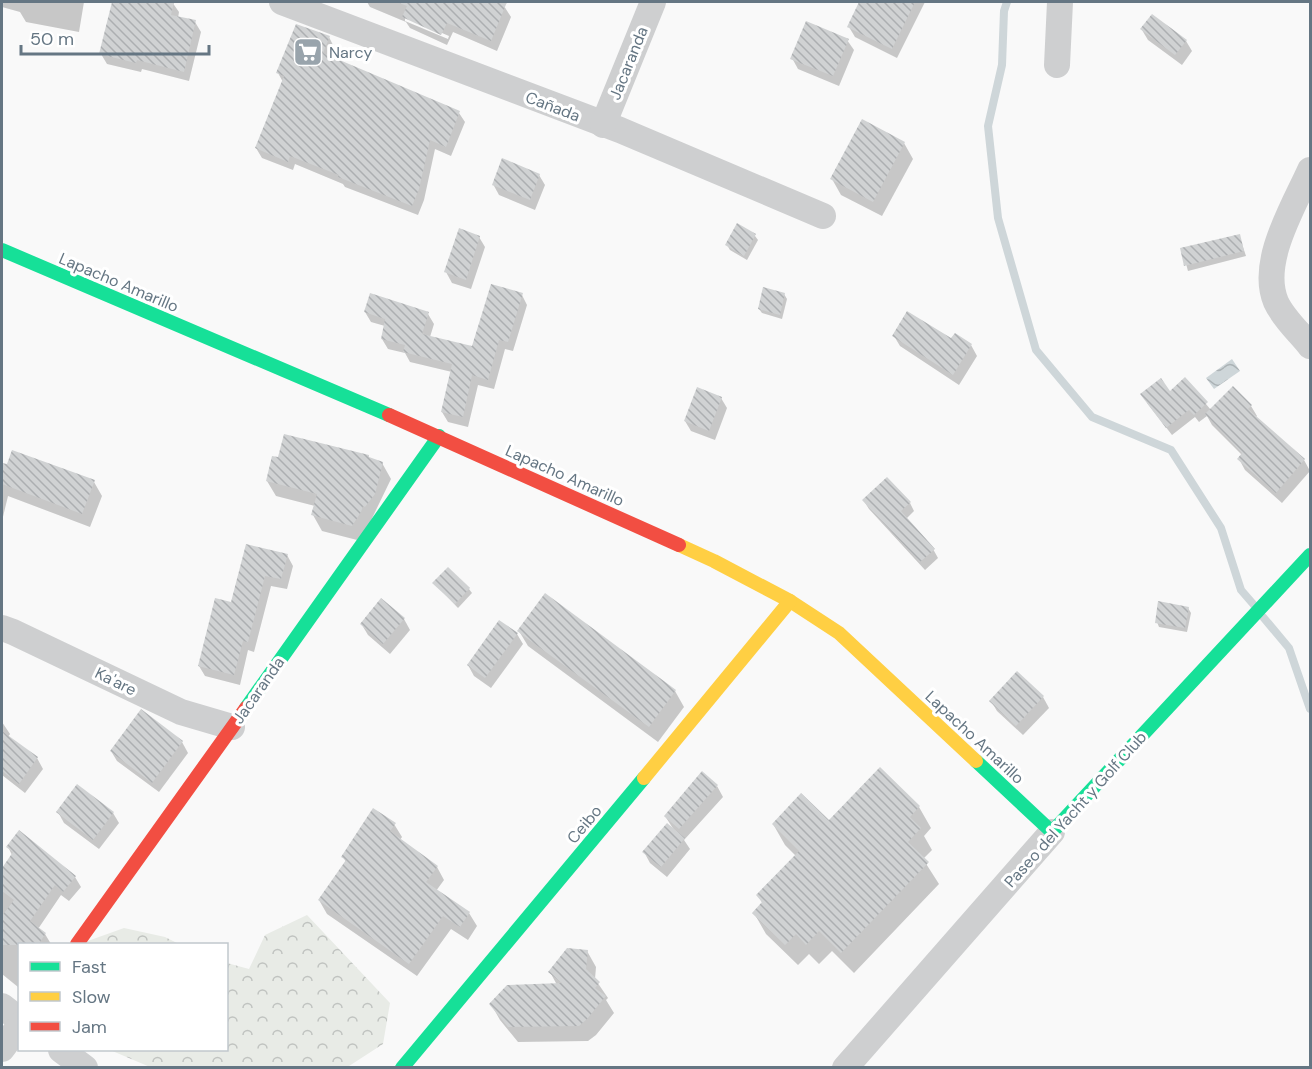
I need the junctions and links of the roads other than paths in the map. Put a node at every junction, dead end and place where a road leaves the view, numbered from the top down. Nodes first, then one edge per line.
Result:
1 (282, 2) edge
2 (653, 2) edge
3 (1060, 2) edge
4 (1057, 64) dead end
5 (603, 125) junction
6 (1311, 170) edge
7 (823, 216) dead end
8 (2, 250) edge
9 (1311, 346) edge
10 (439, 436) junction
11 (1311, 555) edge
12 (790, 601) junction
13 (2, 628) edge
14 (232, 727) junction
15 (1052, 832) junction
16 (78, 943) edge
17 (2, 1006) edge
18 (18, 1018) edge
19 (18, 1028) edge
20 (2, 1049) edge
21 (62, 1051) edge
22 (85, 1068) edge
23 (402, 1068) edge
24 (845, 1068) edge

1 - 5 street, Cañada
2 - 5 street, Jacaranda
3 - 4 street
5 - 7 street, Cañada
6 - 9 street
8 - 10 main road, Lapacho Amarillo
10 - 12 main road, Lapacho Amarillo
10 - 14 main road, Jacaranda
11 - 15 main road, Paseo del Yacht y Golf Club
12 - 15 main road, Lapacho Amarillo
12 - 23 main road, Ceibo
13 - 14 street, Ka'are
14 - 16 main road, Jacaranda
15 - 24 street, Paseo del Yacht y Golf Club
17 - 18 street
19 - 20 street
21 - 22 street

